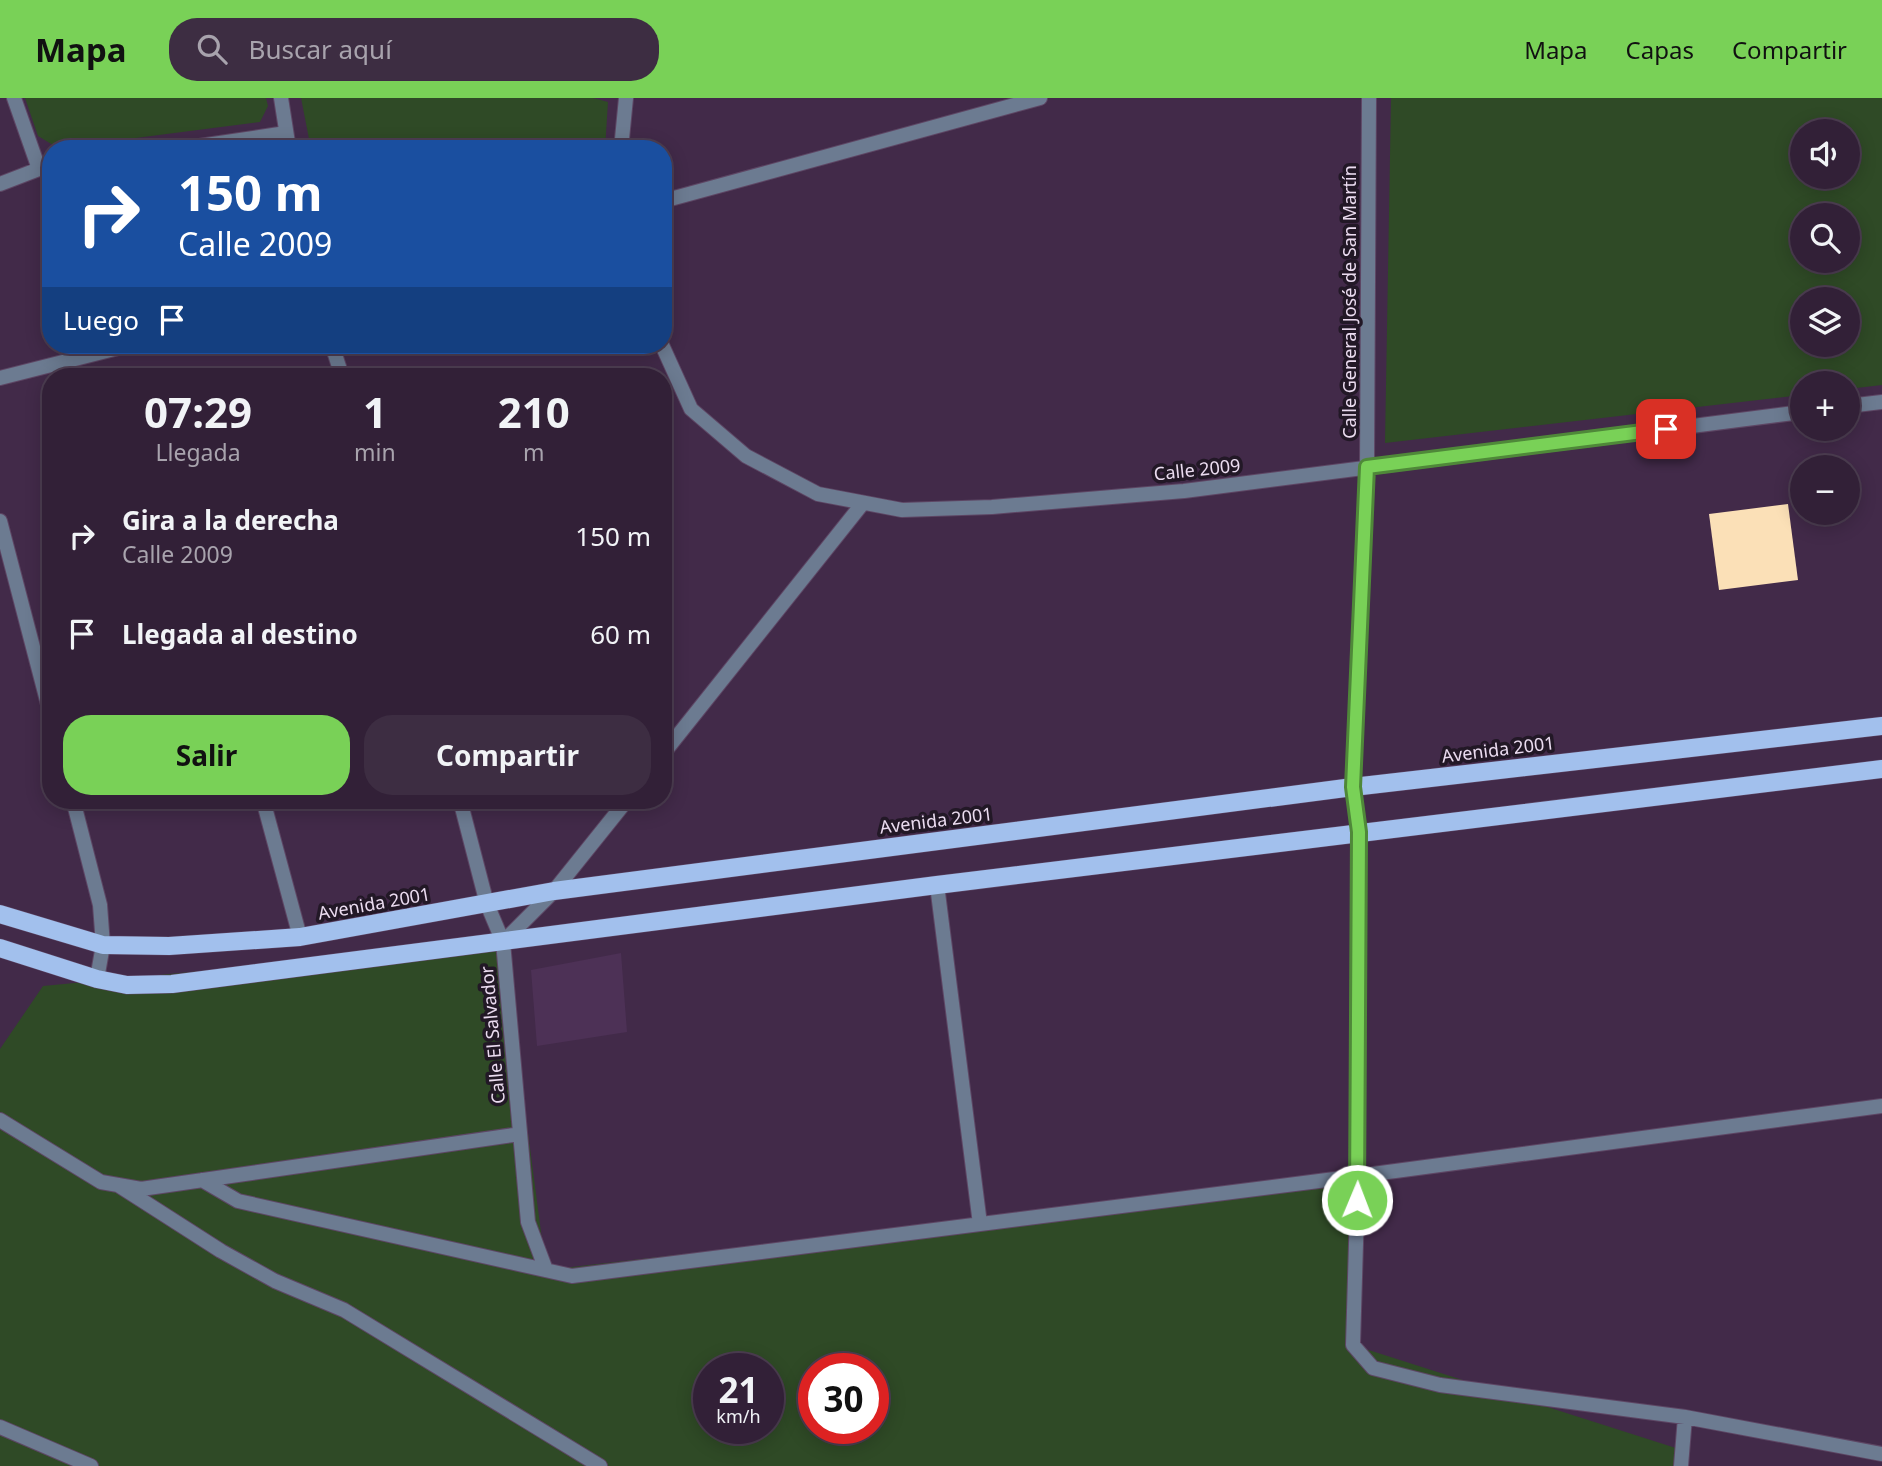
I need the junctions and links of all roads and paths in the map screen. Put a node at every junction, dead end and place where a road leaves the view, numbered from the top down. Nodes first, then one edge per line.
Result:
1 (14, 98) edge
2 (281, 98) edge
3 (626, 98) edge
4 (1040, 98) edge
5 (1369, 98) edge
6 (1020, 101) edge
7 (286, 133) junction
8 (239, 140) edge
9 (287, 140) edge
10 (622, 140) edge
11 (42, 161) edge
12 (42, 169) edge
13 (0, 184) edge
14 (672, 198) edge
15 (95, 354) edge
16 (666, 354) edge
17 (0, 378) edge
18 (1882, 402) edge
19 (1860, 405) edge
20 (1790, 414) edge
21 (1367, 467) junction
22 (863, 503) junction
23 (0, 521) edge
24 (42, 682) edge
25 (1882, 726) edge
26 (672, 743) edge
27 (1882, 769) edge
28 (1353, 787) junction
29 (75, 809) edge
30 (265, 809) edge
31 (462, 809) edge
32 (620, 809) edge
33 (1359, 832) junction
34 (937, 884) junction
35 (554, 891) junction
36 (487, 904) junction
37 (0, 914) edge
38 (300, 937) junction
39 (503, 942) junction
40 (103, 945) junction
41 (0, 948) edge
42 (97, 979) junction
43 (1882, 1106) edge
44 (0, 1120) edge
45 (520, 1134) junction
46 (1358, 1176) junction
47 (202, 1180) junction
48 (118, 1185) junction
49 (980, 1224) junction
50 (546, 1270) junction
51 (1685, 1417) junction
52 (0, 1427) edge
53 (1882, 1454) edge
54 (91, 1466) edge
55 (600, 1466) edge
56 (1681, 1466) edge

1 - 11 street
2 - 7 street
3 - 10 street
4 - 6 street
5 - 21 street, Calle General José de San Martín
6 - 14 street
7 - 8 street
7 - 9 street
12 - 13 street
15 - 17 street
16 - 22 street, Calle 2009
18 - 19 street
20 - 21 street, Calle 2009
21 - 22 street, Calle 2009
21 - 28 street, Calle General José de San Martín
22 - 26 street
23 - 24 street
25 - 28 main road, Avenida 2001
27 - 33 main road
28 - 33 street, Calle General José de San Martín
28 - 35 main road, Avenida 2001
29 - 40 street
30 - 38 street
31 - 36 street, Calle El Salvador
32 - 35 street
33 - 34 main road
33 - 46 street, Calle General José de San Martín
34 - 39 main road
34 - 49 street
35 - 36 main road, Avenida 2001
35 - 39 street
36 - 38 main road, Avenida 2001
36 - 39 street, Calle El Salvador
37 - 40 main road, Avenida 2001
38 - 40 main road, Avenida 2001
39 - 42 main road
39 - 45 street, Calle El Salvador
40 - 42 street
41 - 42 main road
43 - 46 street
44 - 48 street
45 - 47 street
45 - 50 street, Calle El Salvador
46 - 49 street
46 - 51 street, Calle General José de San Martín
47 - 48 street
47 - 50 street
48 - 55 street
49 - 50 street
51 - 53 street
51 - 56 street
52 - 54 street

